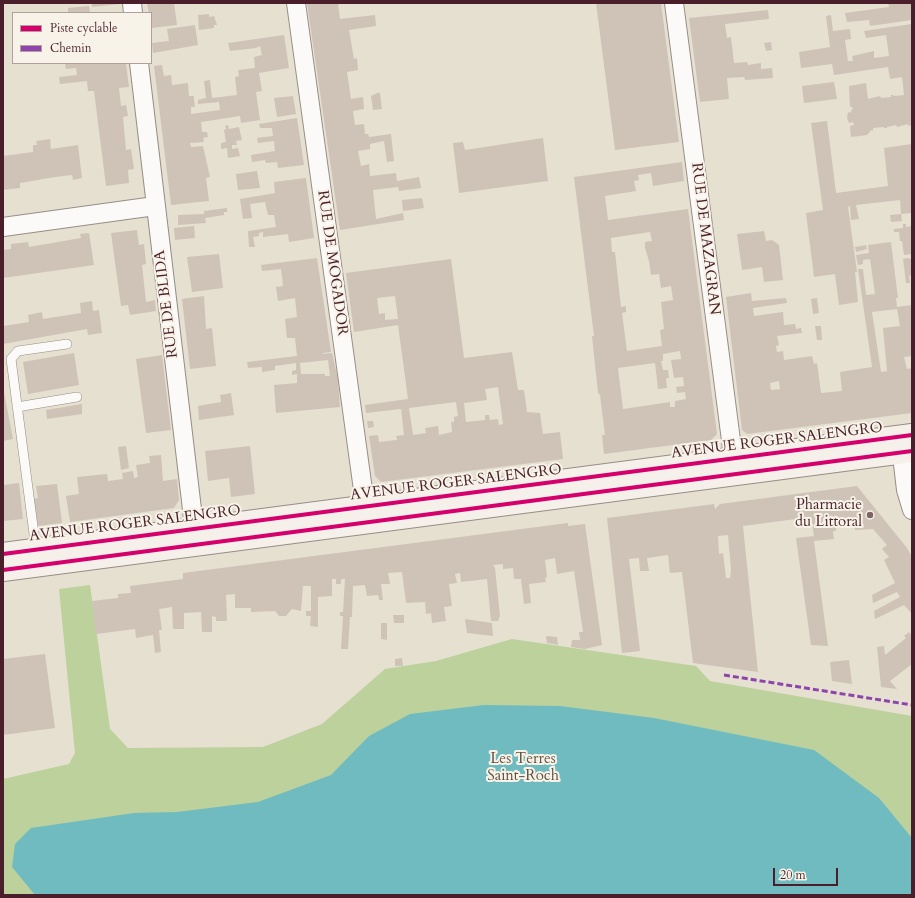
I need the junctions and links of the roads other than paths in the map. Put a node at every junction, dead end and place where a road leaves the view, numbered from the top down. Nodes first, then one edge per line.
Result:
1 (296, 3) edge
2 (674, 3) edge
3 (139, 64) edge
4 (155, 206) junction
5 (3, 227) edge
6 (67, 344) dead end
7 (76, 397) dead end
8 (17, 407) junction
9 (906, 444) edge
10 (734, 466) junction
11 (912, 510) edge
12 (366, 514) junction
13 (195, 537) junction
14 (36, 549) junction
15 (3, 554) edge
16 (3, 570) edge

1 - 12 street, RUE DE MOGADOR
2 - 10 street, RUE DE MAZAGRAN
3 - 4 street, RUE DE BLIDA
4 - 5 street
4 - 13 street, RUE DE BLIDA
6 - 8 lane
7 - 8 lane
8 - 14 lane
9 - 10 main road, AVENUE ROGER SALENGRO
9 - 11 street
10 - 12 main road, AVENUE ROGER SALENGRO
12 - 13 main road, AVENUE ROGER SALENGRO
13 - 14 main road, AVENUE ROGER SALENGRO
13 - 16 main road, AVENUE ROGER SALENGRO
14 - 15 main road, AVENUE ROGER SALENGRO

